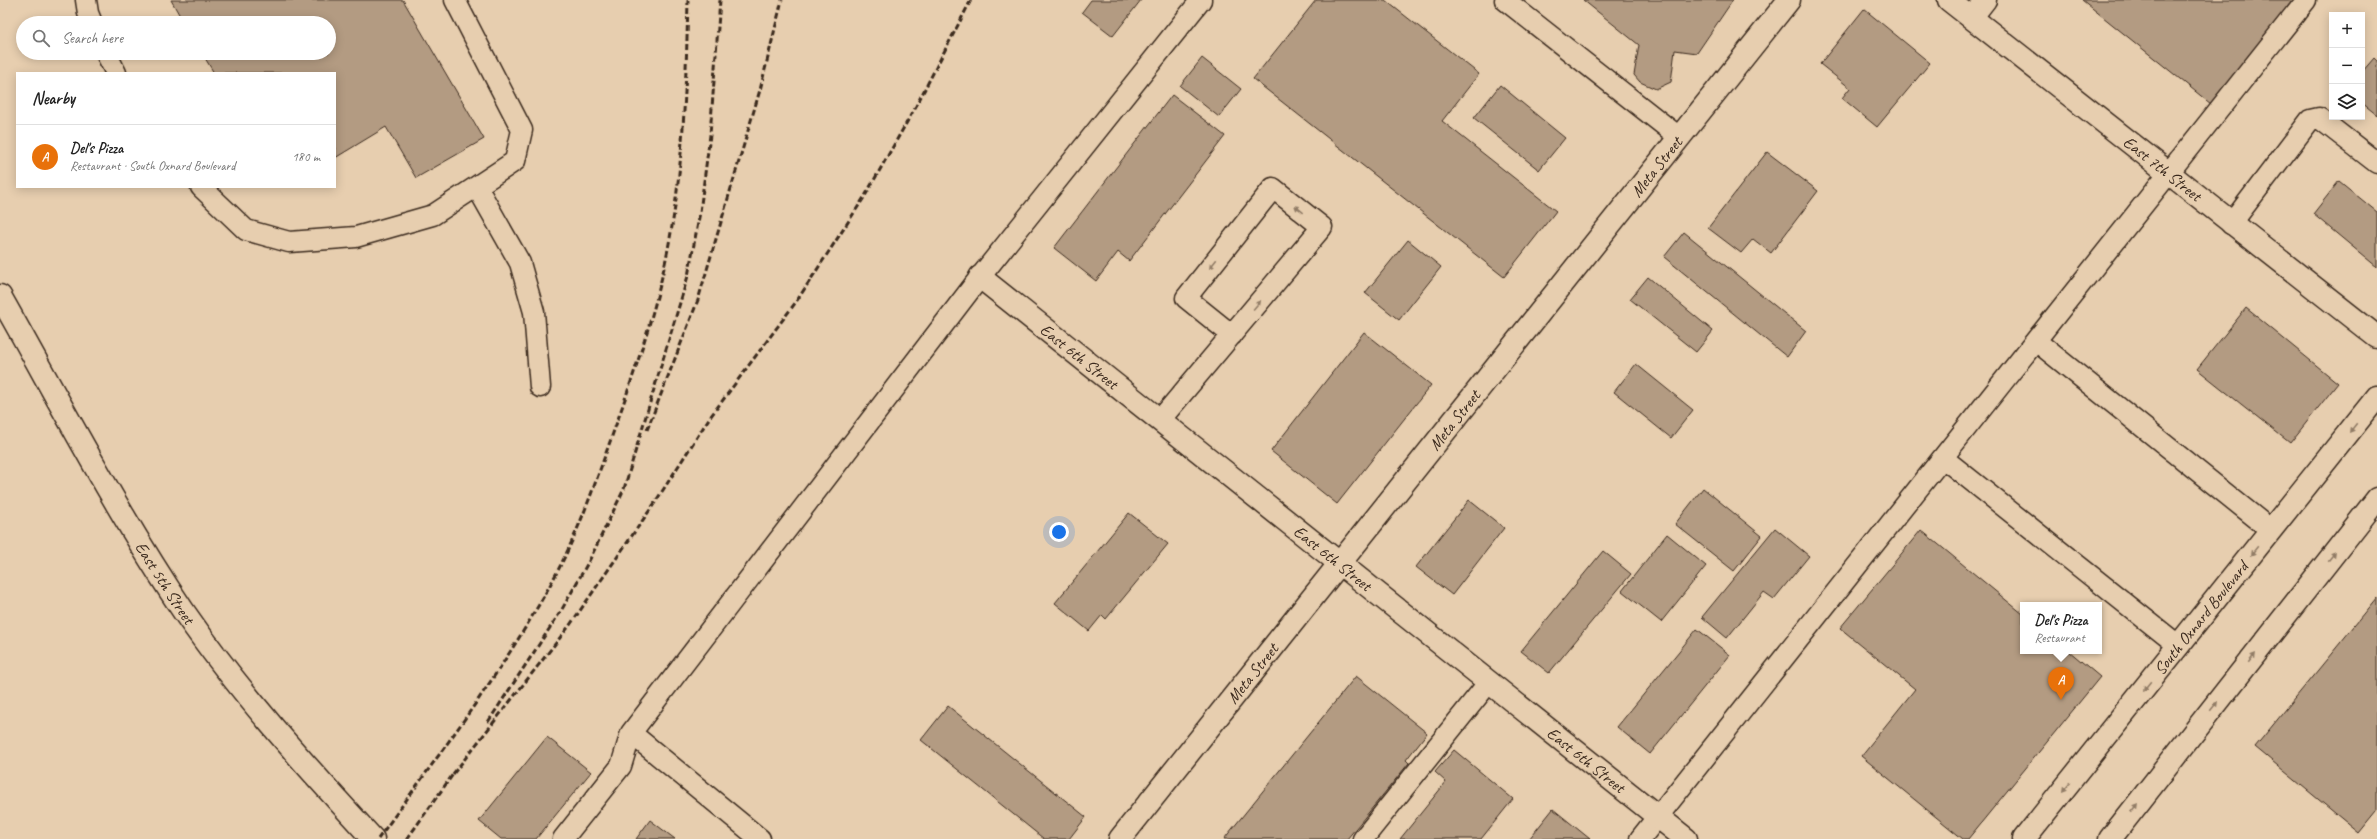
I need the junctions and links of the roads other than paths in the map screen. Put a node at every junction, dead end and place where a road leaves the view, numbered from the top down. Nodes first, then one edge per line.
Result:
1 (86, 0) edge
2 (455, 0) edge
3 (1201, 0) edge
4 (1505, 0) edge
5 (1789, 0) edge
6 (1949, 0) edge
7 (1986, 0) edge
8 (2306, 0) edge
9 (89, 16) edge
10 (1972, 18) junction
11 (110, 60) edge
12 (116, 72) edge
13 (1679, 137) junction
14 (2377, 163) edge
15 (2168, 174) junction
16 (477, 187) junction
17 (202, 188) edge
18 (2231, 224) junction
19 (980, 277) junction
20 (0, 296) edge
21 (1232, 335) junction
22 (2377, 337) edge
23 (2036, 341) junction
24 (540, 387) dead end
25 (2377, 397) edge
26 (1160, 420) junction
27 (1943, 458) junction
28 (2377, 499) edge
29 (2271, 530) junction
30 (1340, 562) junction
31 (2179, 646) junction
32 (1489, 682) junction
33 (631, 733) junction
34 (1658, 817) junction
35 (373, 839) edge
36 (563, 839) edge
37 (760, 839) edge
38 (1120, 839) edge
39 (1363, 839) edge
40 (1640, 839) edge
41 (1686, 839) edge
42 (2024, 839) edge
43 (2110, 839) edge

1 - 9 lane
2 - 16 lane
3 - 19 lane
4 - 13 lane
5 - 13 street, Meta Street
6 - 10 street, East 7th Street
7 - 10 lane
8 - 15 lane
10 - 15 street, East 7th Street
11 - 12 lane
13 - 30 street, Meta Street
14 - 18 lane
15 - 18 street, East 7th Street
15 - 23 lane
16 - 17 lane
16 - 24 lane
18 - 22 street, East 7th Street
19 - 26 street, East 6th Street
19 - 33 lane
20 - 35 street, East 5th Street
21 -> 21 lane
21 - 26 lane
23 - 27 lane
23 - 29 lane
25 -> 29 street, South Oxnard Boulevard
26 - 30 street, East 6th Street
27 - 31 lane
27 - 34 lane
43 -> 28 street
29 -> 31 street, South Oxnard Boulevard
30 - 32 street, East 6th Street
30 - 38 street, Meta Street
31 -> 42 street, South Oxnard Boulevard
32 - 34 street, East 6th Street
32 - 39 lane
33 - 36 lane
33 - 37 lane
34 - 40 lane
34 - 41 street, East 6th Street

